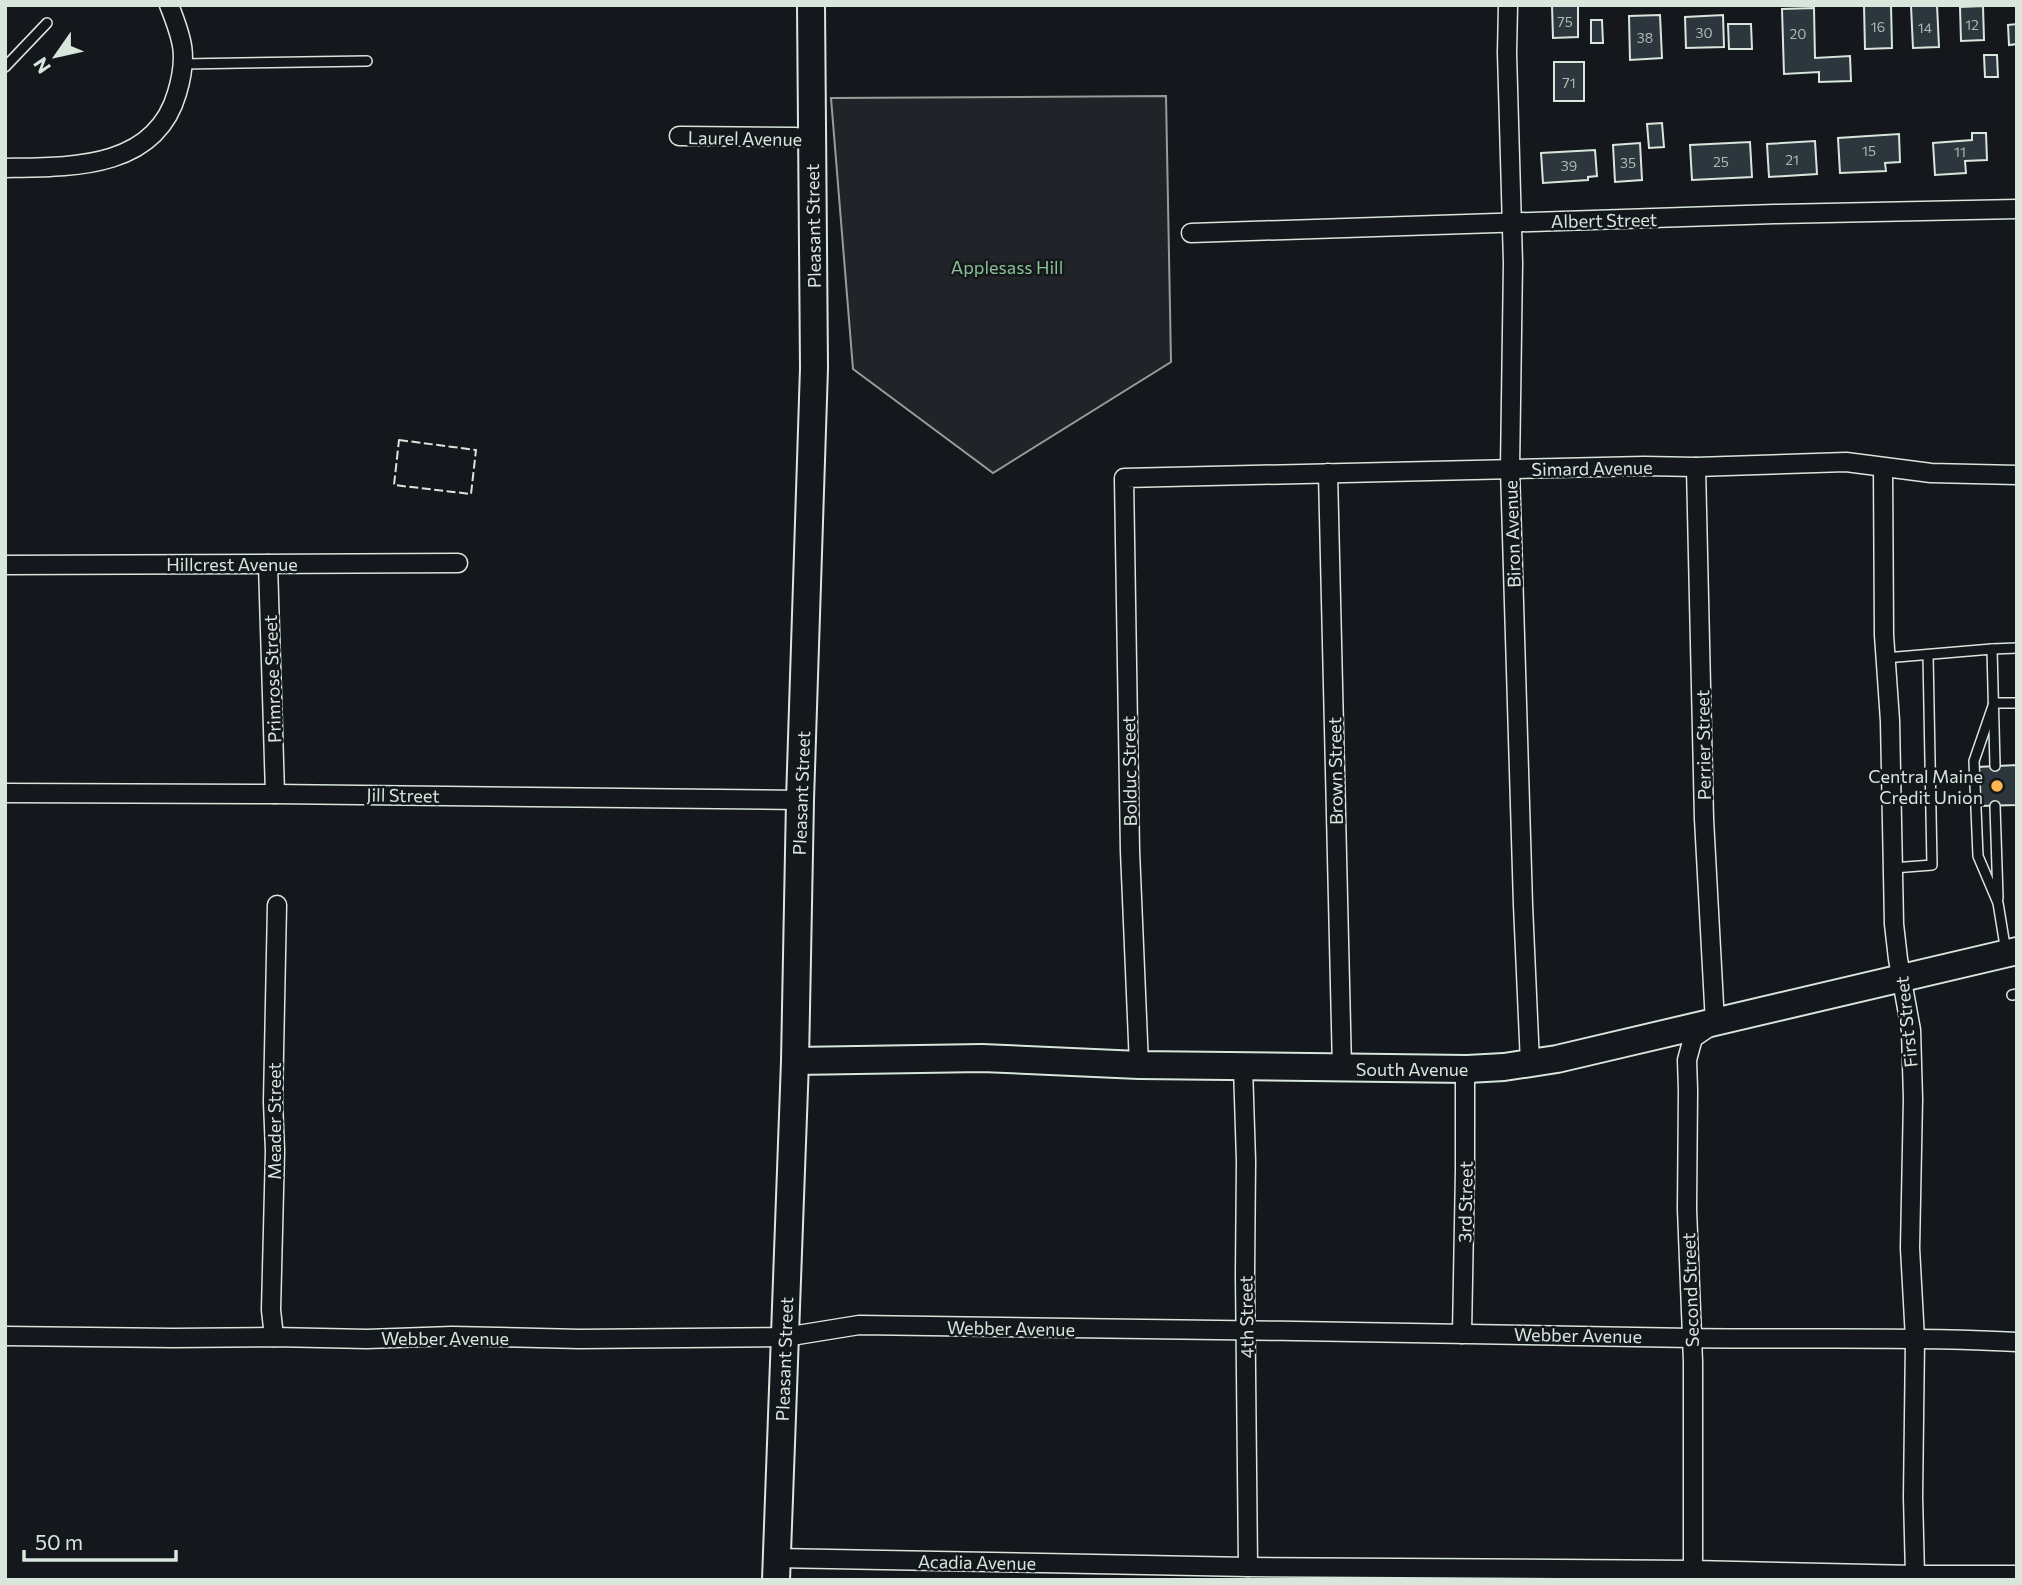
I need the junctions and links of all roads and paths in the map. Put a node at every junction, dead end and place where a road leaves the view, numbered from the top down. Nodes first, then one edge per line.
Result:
1 (169, 5) edge
2 (811, 5) edge
3 (1507, 5) edge
4 (47, 23) dead end
5 (367, 61) dead end
6 (183, 64) junction
7 (5, 67) edge
8 (679, 136) dead end
9 (812, 139) junction
10 (5, 168) edge
11 (2017, 209) edge
12 (1512, 222) junction
13 (1191, 233) dead end
14 (1696, 467) junction
15 (1883, 468) junction
16 (1510, 469) junction
17 (1328, 473) junction
18 (2017, 475) edge
19 (1124, 478) joint
20 (458, 563) dead end
21 (268, 564) junction
22 (5, 565) edge
23 (2017, 648) edge
24 (1992, 649) junction
25 (1928, 654) junction
26 (1885, 658) junction
27 (1994, 703) junction
28 (2017, 703) edge
29 (1995, 766) dead end
30 (5, 793) edge
31 (275, 794) junction
32 (800, 800) junction
33 (1996, 806) dead end
34 (1893, 868) junction
35 (1998, 903) junction
36 (277, 905) dead end
37 (2011, 953) edge
38 (1902, 979) junction
39 (1715, 1023) junction
40 (795, 1061) junction
41 (1531, 1063) junction
42 (1139, 1065) junction
43 (1244, 1067) junction
44 (1342, 1069) junction
45 (1467, 1069) junction
46 (1246, 1331) junction
47 (1462, 1334) junction
48 (5, 1336) edge
49 (274, 1337) junction
50 (785, 1337) junction
51 (1691, 1338) junction
52 (1915, 1339) junction
53 (2017, 1342) edge
54 (1248, 1567) junction
55 (776, 1569) edge
56 (1693, 1570) junction
57 (2017, 1574) edge
58 (1915, 1575) junction

1 - 6 street
2 - 9 street, Pleasant Street
3 - 12 street, Biron Avenue
4 - 7 lane
5 - 6 lane
6 - 10 street
8 - 9 street, Laurel Avenue
9 - 32 street, Pleasant Street
11 - 12 street, Albert Street
12 - 13 street, Albert Street
12 - 16 street, Biron Avenue
14 - 15 street, Simard Avenue
14 - 16 street, Simard Avenue
14 - 39 street, Perrier Street
15 - 18 street, Simard Avenue
15 - 26 street, First Street
16 - 17 street, Simard Avenue
16 - 41 street, Biron Avenue
17 - 19 street, Simard Avenue
17 - 44 street, Brown Street
19 - 42 street, Bolduc Street
20 - 21 street, Hillcrest Avenue
21 - 22 street, Hillcrest Avenue
21 - 31 street, Primrose Street
23 - 24 lane
24 - 25 lane
24 - 27 lane
25 - 26 lane
25 - 34 lane
26 - 34 street, First Street
27 - 28 lane
27 - 29 lane
27 - 35 lane
30 - 31 street, Jill Street
31 - 32 street, Jill Street
32 - 40 street, Pleasant Street
33 - 35 lane
34 - 38 street, First Street
35 - 37 lane
36 - 49 street, Meader Street
37 - 38 street, South Avenue
38 - 39 street, South Avenue
38 - 52 street, First Street
39 - 41 street, South Avenue
39 - 51 street, Second Street
40 - 42 street, South Avenue
40 - 50 street, Pleasant Street
41 - 45 street, South Avenue
42 - 43 street, South Avenue
43 - 44 street, South Avenue
43 - 46 street, 4th Street
44 - 45 street, South Avenue
45 - 47 street, 3rd Street
46 - 47 street, Webber Avenue
46 - 50 street, Webber Avenue
46 - 54 street, 4th Street
47 - 51 street, Webber Avenue
48 - 49 street, Webber Avenue
49 - 50 street, Webber Avenue
50 - 55 street, Pleasant Street
51 - 52 street, Webber Avenue
51 - 56 street, Second Street
52 - 53 street, Webber Avenue
52 - 58 street, First Street
54 - 55 street, Acadia Avenue
54 - 56 street, Acadia Avenue
56 - 58 street, Acadia Avenue
57 - 58 street, Acadia Avenue

